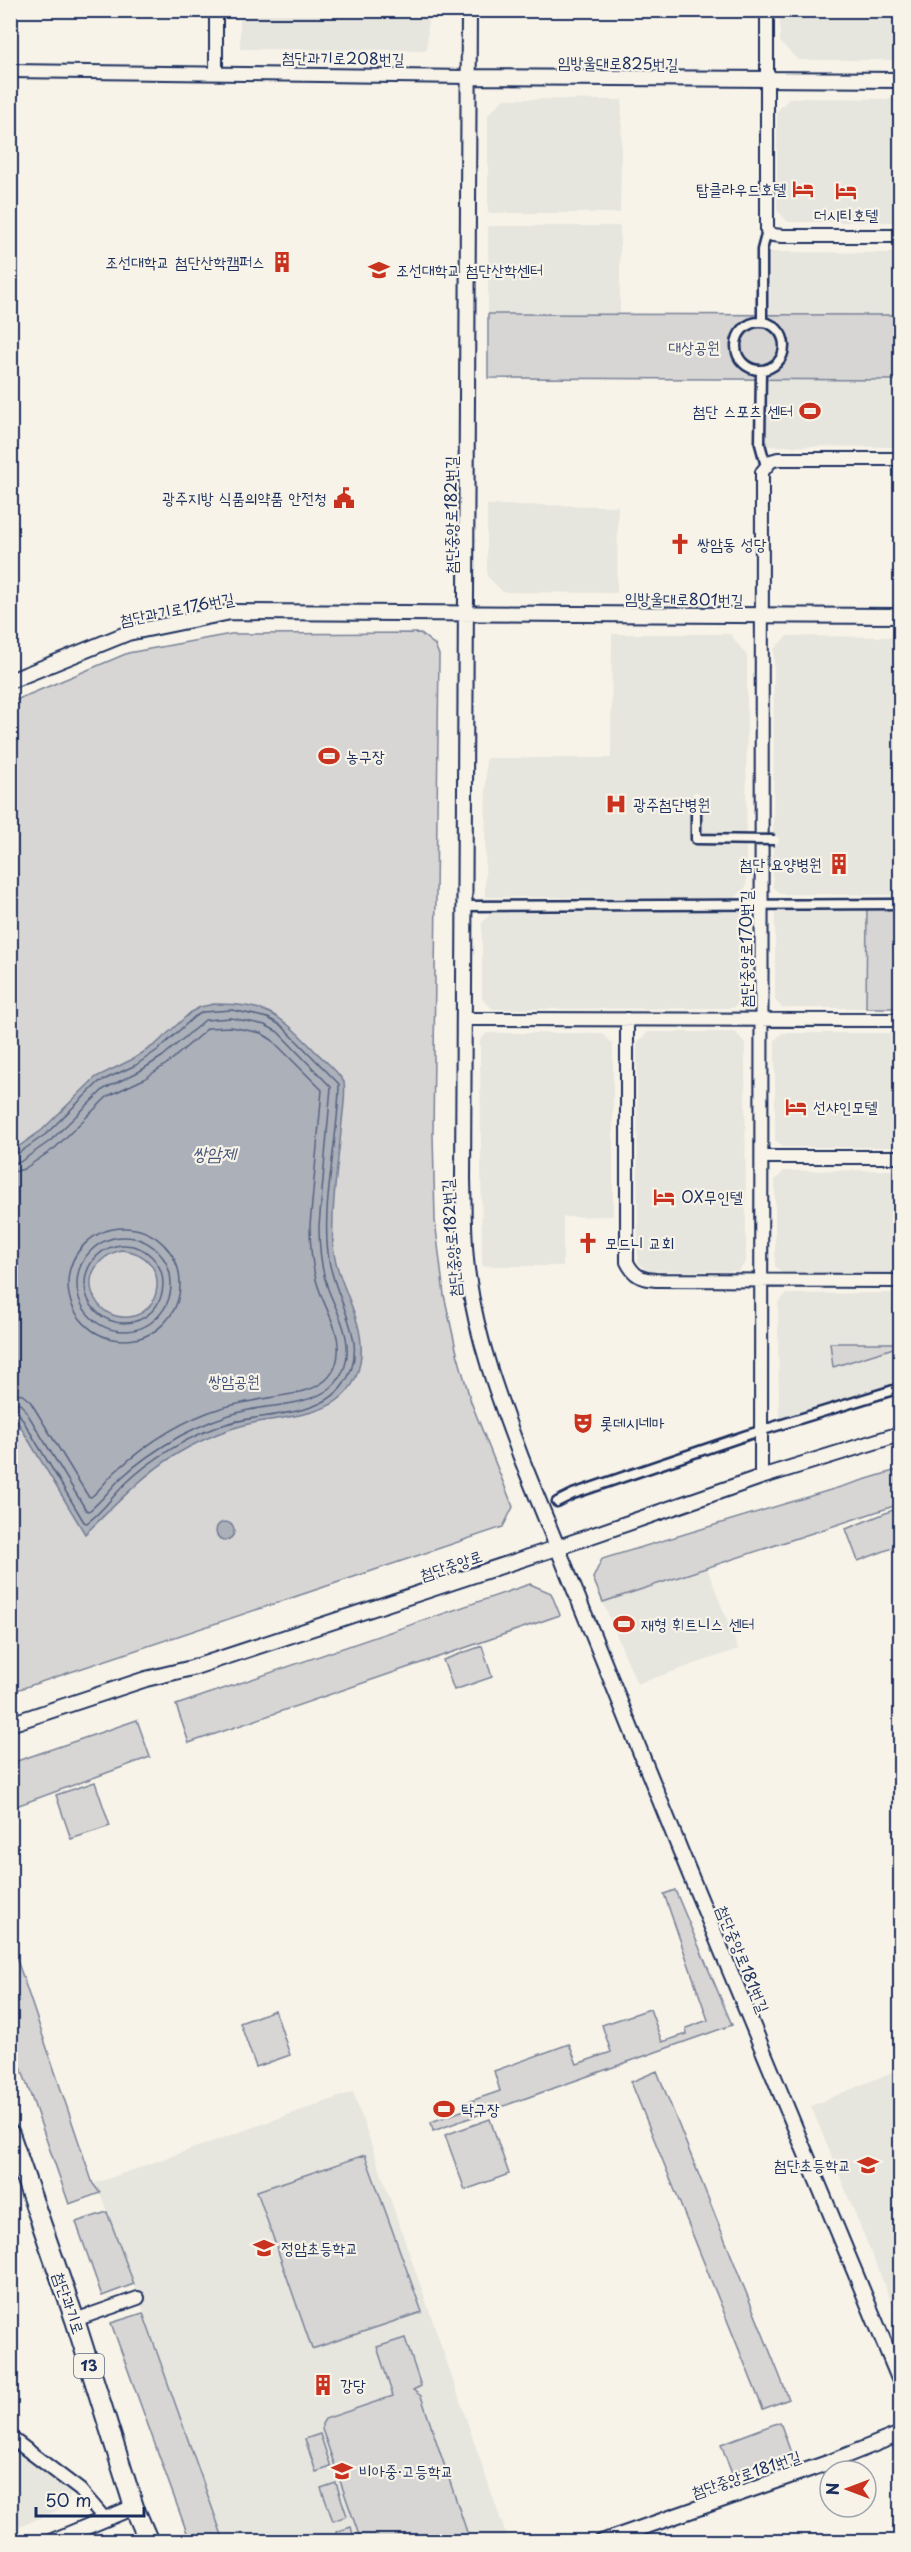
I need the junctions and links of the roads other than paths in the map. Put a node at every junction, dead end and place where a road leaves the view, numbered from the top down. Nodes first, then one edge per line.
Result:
1 (216, 10) edge
2 (469, 10) edge
3 (767, 10) edge
4 (10, 71) edge
5 (216, 73) junction
6 (468, 77) junction
7 (900, 80) edge
8 (767, 81) junction
9 (767, 231) junction
10 (900, 236) edge
11 (762, 322) junction
12 (760, 371) junction
13 (900, 459) edge
14 (766, 466) junction
15 (466, 614) junction
16 (900, 616) edge
17 (762, 617) junction
18 (10, 681) edge
19 (696, 796) dead end
20 (778, 840) dead end
21 (900, 904) edge
22 (762, 905) junction
23 (464, 906) junction
24 (464, 1019) junction
25 (627, 1019) junction
26 (762, 1019) junction
27 (900, 1020) edge
28 (762, 1157) junction
29 (900, 1157) edge
30 (761, 1281) junction
31 (900, 1281) edge
32 (900, 1388) edge
33 (761, 1431) junction
34 (900, 1434) edge
35 (761, 1477) junction
36 (557, 1502) dead end
37 (559, 1548) junction
38 (10, 1724) edge
39 (11, 2138) edge
40 (138, 2298) dead end
41 (75, 2320) junction
42 (900, 2381) edge
43 (900, 2434) edge
44 (10, 2437) edge
45 (134, 2507) junction
46 (105, 2519) junction
47 (50, 2541) edge
48 (149, 2541) edge
49 (601, 2541) edge

1 - 5 street
2 - 6 street, 첨단중앙로182번길
3 - 8 street
4 - 5 street, 첨단과기로208번길
5 - 6 street, 첨단과기로208번길
6 - 8 street, 임방울대로825번길
6 - 15 street, 첨단중앙로182번길
7 - 8 street, 임방울대로825번길
8 - 9 street
9 - 10 street
9 - 11 street
11 - 12 street
11 - 12 street
12 - 14 street
13 - 14 street
14 - 17 street, 첨단중앙로170번길
15 - 17 street, 임방울대로801번길
15 - 18 street, 첨단과기로176번길
15 - 23 street, 첨단중앙로182번길
16 - 17 street, 임방울대로801번길
17 - 22 street, 첨단중앙로170번길
19 - 20 street, bridge
21 - 22 street
22 - 23 street
22 - 26 street, 첨단중앙로170번길
23 - 24 street, 첨단중앙로182번길
24 - 25 street
24 - 37 street, 첨단중앙로182번길
25 - 26 street
25 - 30 street
26 - 27 street
26 - 28 street, 첨단중앙로170번길
28 - 29 street
28 - 30 street, 첨단중앙로170번길
30 - 31 street
30 - 33 street, 첨단중앙로170번길
32 - 33 street
33 - 35 street, 첨단중앙로170번길
33 - 36 street
34 - 35 street, 첨단중앙로
35 - 37 street, 첨단중앙로
37 - 38 street, 첨단중앙로
37 - 42 street, 첨단중앙로181번길
39 - 41 main road, 첨단과기로 / 13
40 - 41 street
41 - 45 main road, 첨단과기로 / 13
43 - 49 street, 첨단중앙로181번길
44 - 46 street
45 - 46 street
45 - 48 main road, 첨단과기로 / 13
46 - 47 street

